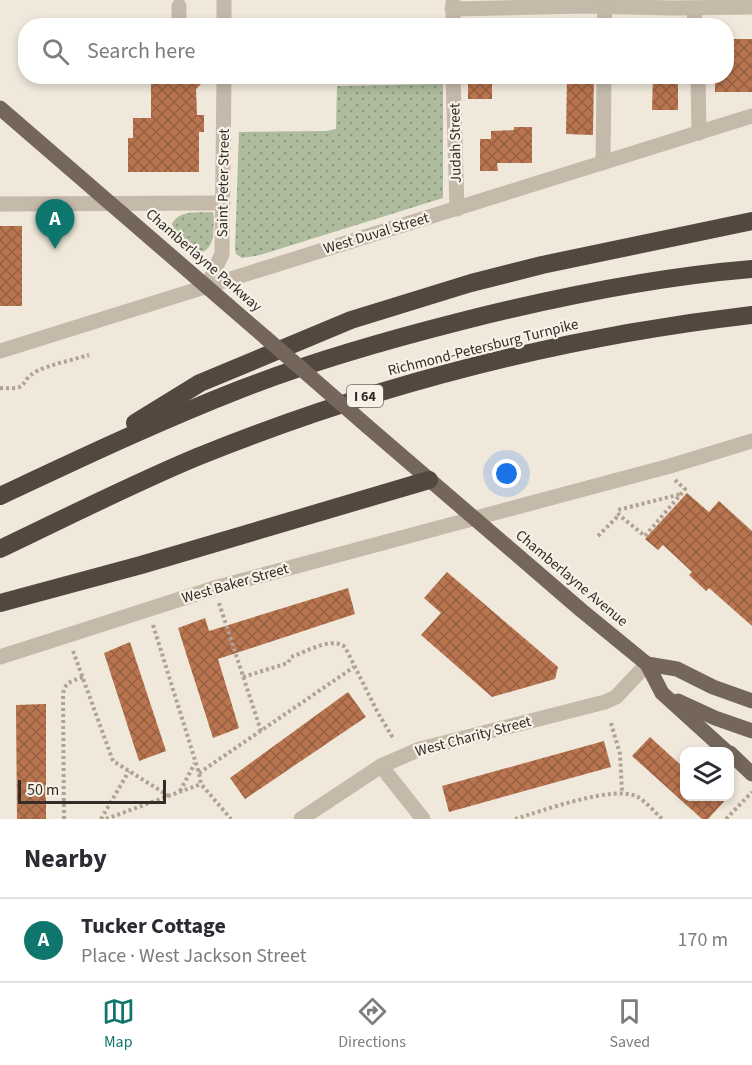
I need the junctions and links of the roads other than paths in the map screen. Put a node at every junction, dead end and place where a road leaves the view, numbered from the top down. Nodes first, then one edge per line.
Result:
1 (224, 0) edge
2 (453, 4) edge
3 (179, 6) dead end
4 (604, 6) junction
5 (752, 7) edge
6 (694, 8) junction
7 (178, 18) edge
8 (224, 18) edge
9 (604, 18) edge
10 (695, 18) edge
11 (224, 84) edge
12 (453, 84) edge
13 (604, 84) edge
14 (698, 84) edge
15 (0, 108) edge
16 (752, 116) edge
17 (699, 133) junction
18 (603, 163) junction
19 (110, 203) junction
20 (223, 203) junction
21 (0, 204) edge
22 (457, 209) junction
23 (752, 221) edge
24 (752, 226) edge
25 (720, 228) junction
26 (752, 269) edge
27 (207, 286) junction
28 (752, 315) edge
29 (0, 351) edge
30 (383, 440) joint
31 (752, 441) edge
32 (73, 462) junction
33 (429, 480) junction
34 (0, 496) edge
35 (473, 518) junction
36 (0, 549) edge
37 (0, 603) edge
38 (0, 657) edge
39 (647, 664) junction
40 (662, 693) junction
41 (752, 701) edge
42 (752, 731) edge
43 (722, 747) edge
44 (734, 758) edge
45 (381, 766) junction
46 (752, 774) edge
47 (301, 819) edge
48 (423, 819) edge

1 - 8 street
2 - 4 street
3 - 7 street
4 - 6 street
4 - 9 street
5 - 6 street
6 - 10 street
11 - 20 street, Saint Peter Street
12 - 22 street, Judah Street
13 - 18 street
14 - 17 street
15 - 19 main road, Chamberlayne Parkway
16 - 17 street, West Duval Street
17 - 18 street, West Duval Street
18 - 22 street, West Duval Street
19 - 20 street
19 - 21 street
19 - 27 main road, Chamberlayne Parkway
20 - 27 street, Saint Peter Street
22 - 27 street, West Duval Street
23 - 25 highway
24 - 25 highway
25 - 32 highway
26 - 32 highway, Richmond-Petersburg Turnpike
27 - 29 street, West Duval Street
27 - 30 main road, Chamberlayne Parkway, bridge
28 - 36 highway, Richmond-Petersburg Turnpike / I 64
30 - 33 main road, Chamberlayne Avenue
31 - 35 street, West Baker Street
32 - 34 highway, Richmond-Petersburg Turnpike
33 - 35 main road, Chamberlayne Avenue
33 - 37 highway
35 - 38 street, West Baker Street
35 - 39 main road, Chamberlayne Avenue
39 - 40 main road, Chamberlayne Avenue
39 - 41 main road
39 - 45 street, West Charity Street
40 - 42 main road
40 - 43 main road, Chamberlayne Avenue
44 - 46 main road, Chamberlayne Avenue
45 - 47 street, West Charity Street
45 - 48 street

